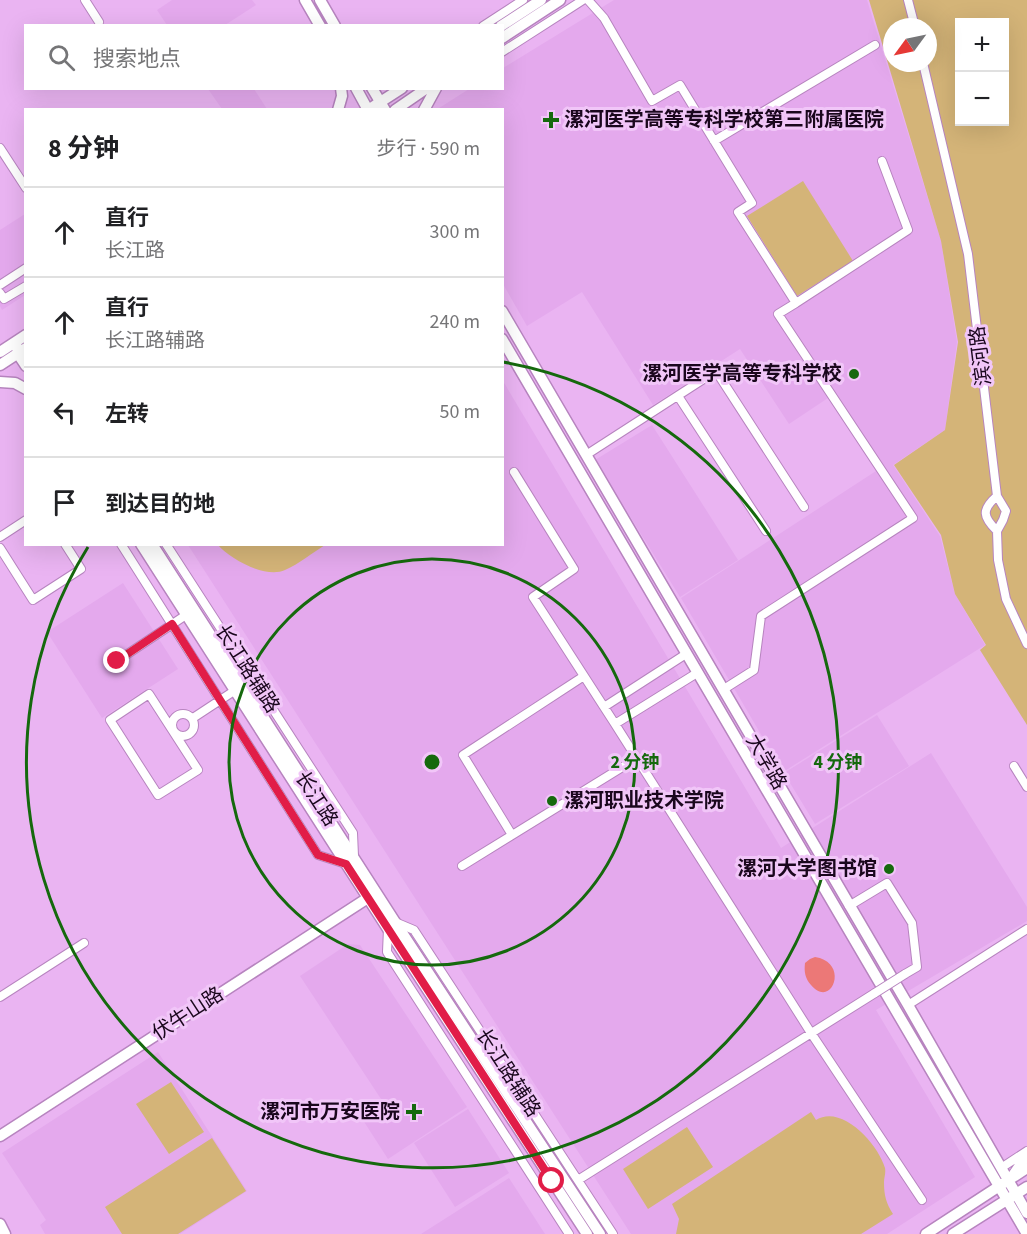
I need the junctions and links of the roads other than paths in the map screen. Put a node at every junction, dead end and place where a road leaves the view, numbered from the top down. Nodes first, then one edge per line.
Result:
1 (85, 0) edge
2 (305, 0) edge
3 (320, 0) edge
4 (523, 0) edge
5 (541, 0) edge
6 (560, 0) edge
7 (586, 0) edge
8 (908, 0) edge
9 (913, 18) edge
10 (99, 22) dead end
11 (319, 24) edge
12 (334, 24) edge
13 (486, 24) edge
14 (504, 24) edge
15 (504, 37) edge
16 (875, 45) dead end
17 (504, 51) edge
18 (926, 72) edge
19 (341, 90) edge
20 (357, 90) edge
21 (373, 90) edge
22 (400, 90) edge
23 (424, 90) edge
24 (435, 90) edge
25 (382, 106) edge
26 (339, 108) edge
27 (367, 108) edge
28 (398, 108) edge
29 (425, 108) edge
30 (714, 141) junction
31 (0, 148) edge
32 (882, 161) dead end
33 (24, 185) edge
34 (24, 269) edge
35 (0, 285) edge
36 (24, 287) edge
37 (0, 292) edge
38 (796, 303) junction
39 (504, 314) edge
40 (504, 342) edge
41 (22, 345) edge
42 (0, 362) edge
43 (0, 381) edge
44 (24, 388) edge
45 (678, 396) junction
46 (586, 455) junction
47 (514, 472) dead end
48 (997, 496) junction
49 (804, 507) dead end
50 (24, 521) edge
51 (766, 531) dead end
52 (997, 531) junction
53 (0, 537) edge
54 (66, 546) edge
55 (122, 546) edge
56 (142, 546) edge
57 (153, 546) edge
58 (167, 546) edge
59 (0, 548) edge
60 (186, 615) junction
61 (172, 624) junction
62 (1027, 644) edge
63 (686, 654) junction
64 (117, 661) dead end
65 (697, 673) junction
66 (584, 676) junction
67 (724, 689) junction
68 (234, 691) junction
69 (220, 700) junction
70 (604, 707) junction
71 (193, 718) junction
72 (615, 724) junction
73 (174, 732) junction
74 (637, 758) junction
75 (1014, 766) dead end
76 (1027, 787) edge
77 (512, 835) junction
78 (350, 861) junction
79 (462, 866) dead end
80 (373, 895) junction
81 (849, 906) junction
82 (391, 925) junction
83 (1027, 929) edge
84 (84, 943) dead end
85 (0, 997) edge
86 (908, 1005) junction
87 (811, 1033) junction
88 (0, 1136) edge
89 (1027, 1151) edge
90 (1025, 1165) edge
91 (1001, 1168) junction
92 (578, 1180) junction
93 (1004, 1183) junction
94 (1027, 1187) edge
95 (1017, 1195) edge
96 (922, 1200) dead end
97 (1026, 1209) edge
98 (0, 1224) edge
99 (1027, 1233) edge
100 (5, 1234) edge
101 (569, 1234) edge
102 (586, 1234) edge
103 (600, 1234) edge
104 (614, 1234) edge
105 (926, 1234) edge
106 (953, 1234) edge

1 - 10 street
2 - 11 main road
3 - 12 main road
4 - 13 street
5 - 14 main road
6 - 15 main road
7 - 17 street
7 - 30 street
8 - 9 street
16 - 30 street
18 - 48 street, 滨河路
19 - 26 main road
20 - 27 main road
21 - 25 main road
22 - 25 main road
23 - 28 main road
24 - 29 main road
30 - 38 street
31 - 33 street
32 - 38 street
34 - 35 street
36 - 37 street
38 - 67 street
39 - 46 main road, 大学路
40 - 63 main road, 大学路
41 - 42 main road
43 - 44 main road
45 - 46 street
45 - 49 street
45 - 51 street
46 - 67 main road, 大学路
47 - 66 street
48 - 52 street, 滨河路
48 - 52 street
50 - 53 street
52 - 62 street, 滨河路
54 - 59 street
55 - 61 street, 长江路辅路
56 - 60 main road, 长江路
57 - 78 main road, 长江路
58 - 78 street, 长江路辅路
60 - 61 street
60 - 68 main road, 长江路
61 - 64 street
61 - 69 street, 长江路辅路
63 - 65 main road, 大学路
63 - 70 street
65 - 72 street
65 - 93 main road, 大学路
66 - 70 street
66 - 77 street
67 - 81 main road, 大学路
68 - 69 street
68 - 78 main road, 长江路
69 - 71 street
69 - 78 street, 长江路辅路
70 - 72 street
71 - 73 street
71 - 73 street
72 - 74 street
73 - 73 street
74 - 77 street
74 - 87 street
75 - 76 street
77 - 79 street
78 - 80 main road, 长江路
80 - 82 main road, 长江路
80 - 88 main road, 伏牛山路
81 - 86 main road, 大学路
81 - 87 street, bridge
82 - 92 street, 长江路辅路
82 - 101 street, 长江路辅路
82 - 102 main road, 长江路
82 - 103 main road, 长江路
83 - 86 street
84 - 85 street
86 - 91 main road, 大学路
87 - 92 street
87 - 96 street
89 - 91 street
90 - 93 main road
91 - 93 main road, 大学路
92 - 104 street, 长江路辅路
93 - 95 main road, 大学路
93 - 105 main road
94 - 95 main road
95 - 97 main road, 大学路
95 - 99 main road, 大学路
95 - 106 main road
98 - 100 main road

